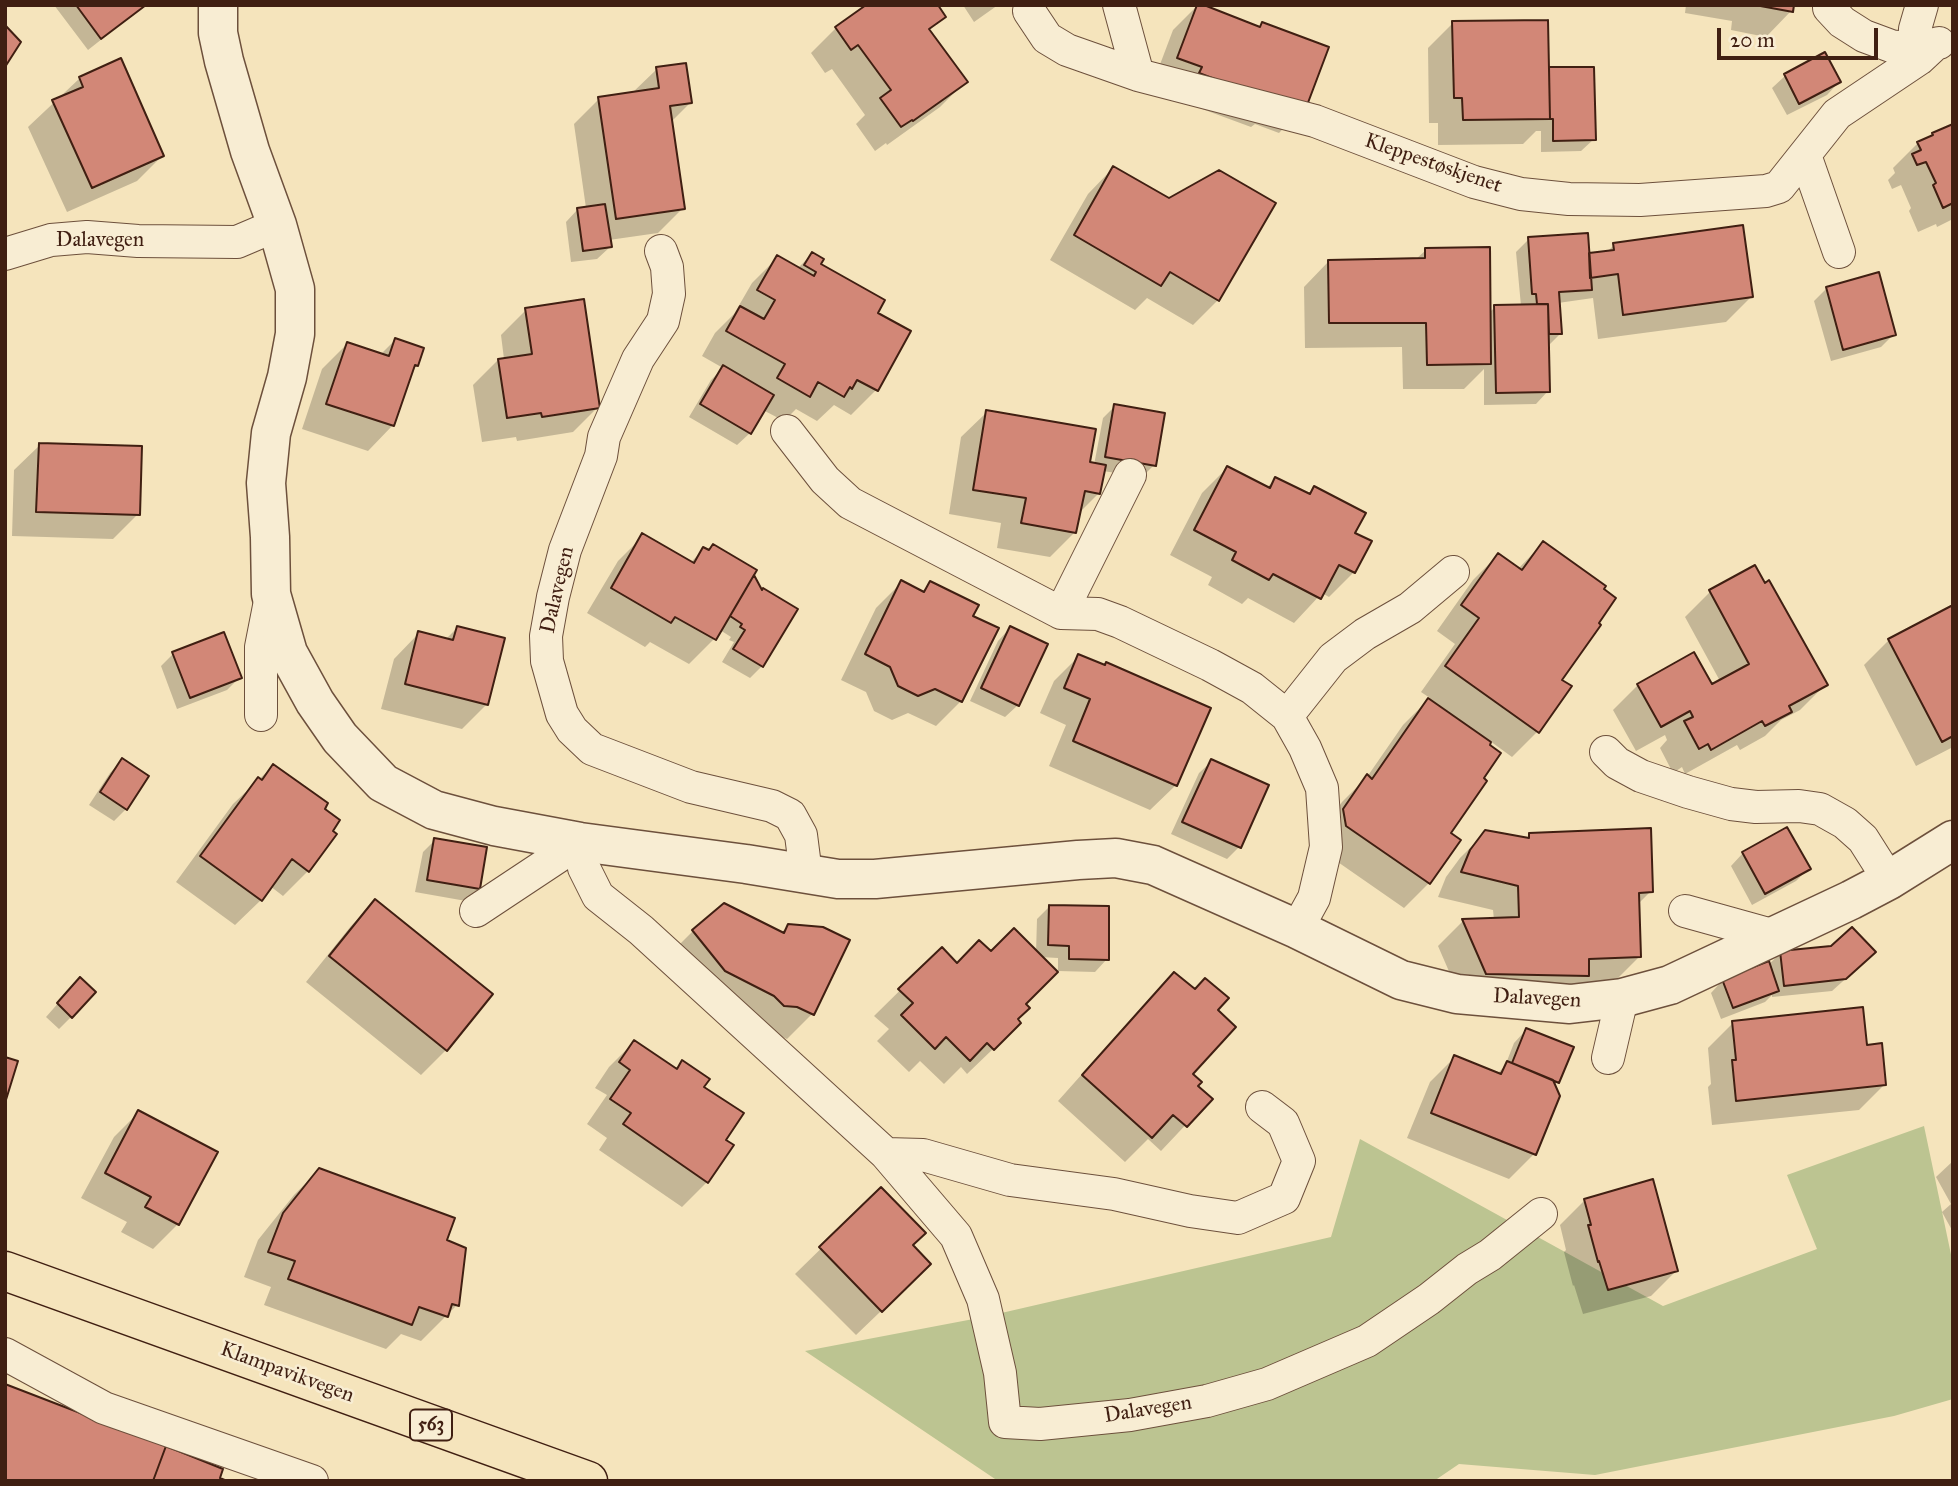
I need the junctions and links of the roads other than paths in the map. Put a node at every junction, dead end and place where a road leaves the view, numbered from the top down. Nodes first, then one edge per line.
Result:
1 (218, 5) edge
2 (1119, 5) edge
3 (1922, 5) edge
4 (1844, 6) edge
5 (1029, 11) dead end
6 (1923, 44) edge
7 (1138, 75) junction
8 (1805, 155) junction
9 (277, 225) junction
10 (661, 251) dead end
11 (1839, 252) dead end
12 (5, 254) edge
13 (787, 431) dead end
14 (1130, 475) dead end
15 (1453, 572) dead end
16 (271, 594) junction
17 (1061, 613) junction
18 (261, 715) dead end
19 (1287, 716) junction
20 (1606, 752) dead end
21 (1953, 841) edge
22 (580, 842) junction
23 (806, 874) junction
24 (1889, 880) junction
25 (476, 911) dead end
26 (1685, 911) dead end
27 (1297, 929) junction
28 (1775, 936) junction
29 (1622, 998) junction
30 (1608, 1058) dead end
31 (1262, 1107) dead end
32 (886, 1154) junction
33 (1541, 1214) dead end
34 (5, 1271) edge
35 (5, 1354) edge
36 (575, 1478) edge
37 (312, 1481) edge

1 - 9 street, Dalavegen
2 - 7 lane
3 - 6 lane
4 - 6 lane
5 - 7 lane, Kleppestøskjenet
6 - 8 lane, Kleppestøskjenet
7 - 8 lane, Kleppestøskjenet
8 - 11 lane
9 - 12 lane, Dalavegen
9 - 16 street, Dalavegen
10 - 23 lane, Dalavegen
13 - 17 lane
14 - 17 lane
15 - 19 lane
16 - 18 lane, Dalavegen
16 - 22 street, Dalavegen
17 - 19 lane
19 - 27 lane
20 - 24 lane
21 - 24 street, Dalavegen
22 - 23 street, Dalavegen
22 - 25 lane
22 - 32 lane, Dalavegen
23 - 27 street, Dalavegen
24 - 28 street, Dalavegen
26 - 28 lane
27 - 29 street, Dalavegen
28 - 29 street, Dalavegen
29 - 30 lane
31 - 32 lane
32 - 33 lane, Dalavegen
34 - 36 main road, Klampavikvegen / 563
35 - 37 lane

